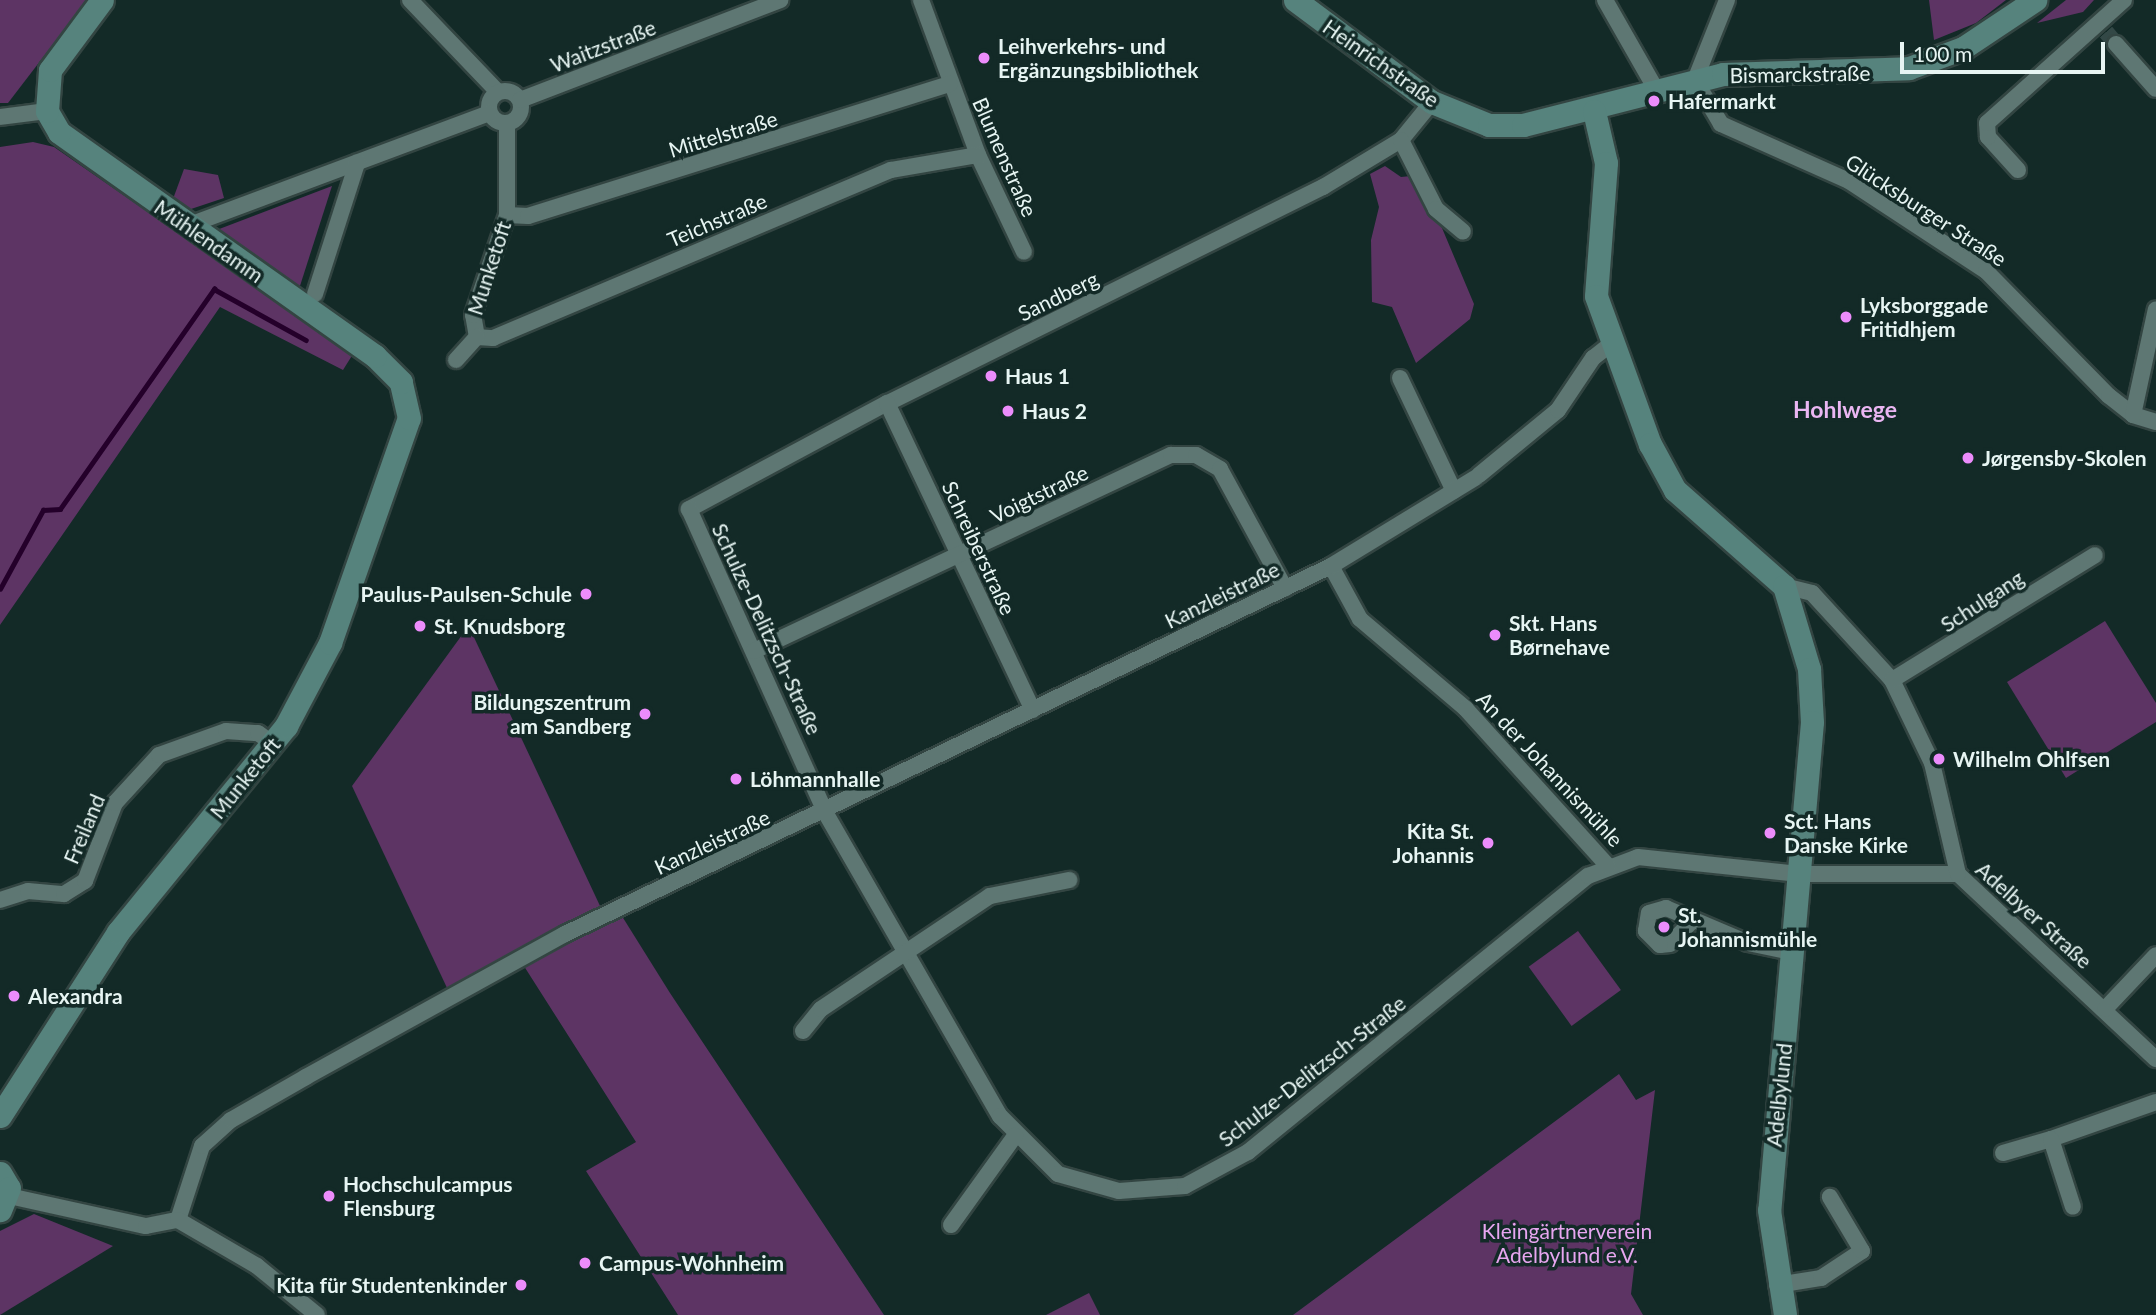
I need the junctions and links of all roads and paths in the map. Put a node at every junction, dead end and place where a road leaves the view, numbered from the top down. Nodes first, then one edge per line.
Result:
1 (102, 0) edge
2 (410, 0) edge
3 (780, 0) edge
4 (920, 0) edge
5 (1295, 0) edge
6 (1605, 0) edge
7 (1727, 0) edge
8 (2035, 0) edge
9 (2124, 0) edge
10 (2107, 33) junction
11 (1695, 80) junction
12 (950, 84) junction
13 (2156, 89) edge
14 (498, 92) junction
15 (1658, 93) junction
16 (520, 100) junction
17 (1432, 102) junction
18 (47, 111) junction
19 (1594, 111) junction
20 (489, 113) junction
21 (0, 117) edge
22 (507, 123) junction
23 (1401, 140) junction
24 (978, 155) junction
25 (357, 163) junction
26 (2018, 170) dead end
27 (507, 215) junction
28 (187, 226) junction
29 (1463, 232) dead end
30 (1024, 252) dead end
31 (314, 294) dead end
32 (2156, 309) edge
33 (477, 338) junction
34 (1611, 344) junction
35 (456, 360) dead end
36 (2150, 369) edge
37 (1400, 379) dead end
38 (408, 399) joint
39 (887, 403) junction
40 (2133, 415) junction
41 (2156, 422) edge
42 (1454, 491) junction
43 (689, 509) joint
44 (960, 555) junction
45 (2095, 555) dead end
46 (1331, 566) junction
47 (1784, 586) junction
48 (1285, 588) junction
49 (754, 651) junction
50 (1892, 680) junction
51 (1033, 710) junction
52 (273, 744) junction
53 (825, 812) junction
54 (1608, 866) junction
55 (1799, 874) junction
56 (1958, 874) junction
57 (1069, 880) dead end
58 (0, 900) edge
59 (1698, 922) dead end
60 (907, 951) junction
61 (1792, 952) junction
62 (2156, 955) edge
63 (2105, 1009) junction
64 (803, 1031) dead end
65 (2156, 1059) edge
66 (2155, 1110) edge
67 (0, 1116) edge
68 (1015, 1136) junction
69 (2051, 1139) junction
70 (2003, 1153) dead end
71 (0, 1173) edge
72 (1829, 1197) dead end
73 (4, 1203) edge
74 (2073, 1207) dead end
75 (178, 1220) junction
76 (951, 1226) dead end
77 (1777, 1285) junction
78 (317, 1315) edge
79 (1785, 1315) edge

1 - 18 street
2 - 14 street
3 - 16 street, Waitzstraße
4 - 12 street, Blumenstraße
5 - 17 street, Heinrichstraße
6 - 15 street
7 - 11 street
8 - 11 street, Bismarckstraße
9 - 10 street
10 - 13 street
10 - 26 street
11 - 15 street, Bismarckstraße
11 - 40 street, Glücksburger Straße
12 - 24 street, Blumenstraße
12 - 27 street, Mittelstraße
14 - 16 street
14 - 20 street
15 - 19 street, Bismarckstraße
16 - 22 street
17 - 19 street, Heinrichstraße
17 - 23 street, Sandberg
18 - 21 street
18 - 28 street, Mühlendamm
19 - 34 street
20 - 22 street
20 - 25 street
22 - 27 street, Munketoft
23 - 29 street
23 - 39 street, Sandberg
24 - 30 street, Blumenstraße
24 - 33 street, Teichstraße
25 - 28 street
25 - 31 street
27 - 33 street, Munketoft
28 - 38 street, Mühlendamm
32 - 36 street
33 - 35 street, Munketoft
34 - 42 street, Kanzleistraße
34 - 47 street
36 - 40 street
37 - 42 street
38 - 52 street, Munketoft
39 - 43 street, Sandberg
39 - 44 street, Schreiberstraße
40 - 41 street, Glücksburger Straße
42 - 46 street, Kanzleistraße
43 - 49 street, Schulze-Delitzsch-Straße
44 - 48 street, Voigtstraße
44 - 49 street, Voigtstraße
44 - 51 street, Schreiberstraße
45 - 50 street, Schulgang
46 - 48 street, Kanzleistraße
46 - 54 street, An der Johannismühle
47 - 50 street, Adelbyer Straße
47 - 55 street, Adelbylund
48 - 51 street, Kanzleistraße
49 - 53 street, Schulze-Delitzsch-Straße
50 - 56 street, Adelbyer Straße
51 - 53 street, Kanzleistraße
52 - 58 street, Freiland
52 - 67 street, Munketoft
53 - 60 street, Schulze-Delitzsch-Straße
53 - 75 street, Kanzleistraße
54 - 55 street, An der Johannismühle
54 - 68 street, Schulze-Delitzsch-Straße
55 - 56 street, An der Johannismühle
55 - 61 street, Adelbylund
56 - 63 street, Adelbyer Straße
57 - 60 street
59 - 61 street
60 - 64 street
60 - 68 street, Schulze-Delitzsch-Straße
61 - 77 street, Adelbylund
62 - 63 street
63 - 65 street, Adelbyer Straße
66 - 69 street
68 - 76 street
69 - 70 street
69 - 74 street
71 - 73 street
72 - 77 street
73 - 75 street
75 - 78 street
77 - 79 street, Adelbylund

